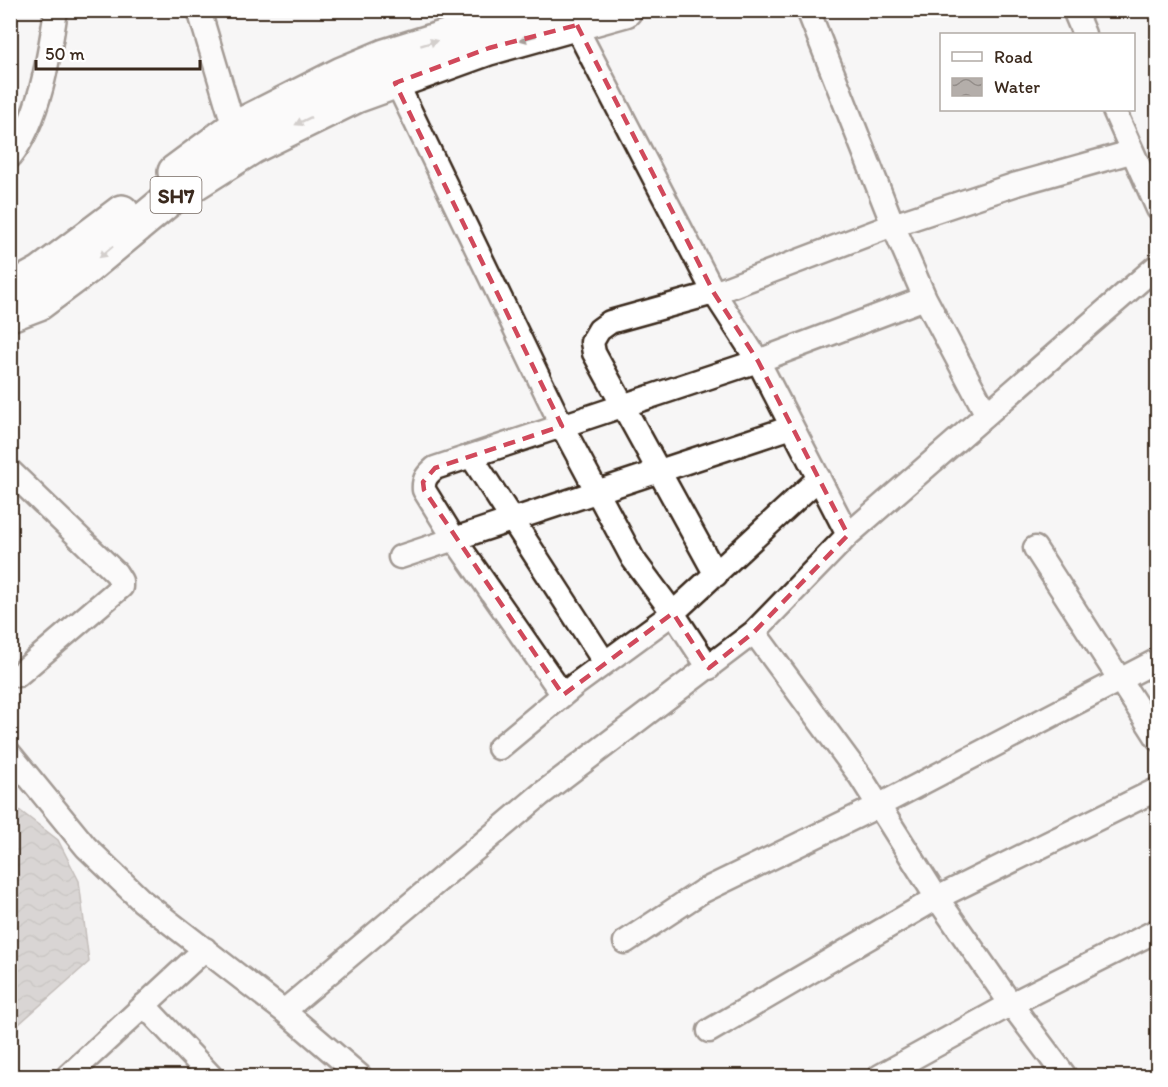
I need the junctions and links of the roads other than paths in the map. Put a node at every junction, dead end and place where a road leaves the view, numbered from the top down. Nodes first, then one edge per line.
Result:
1 (56, 10) edge
2 (199, 10) edge
3 (532, 10) edge
4 (625, 10) edge
5 (808, 10) edge
6 (1074, 10) edge
7 (572, 18) edge
8 (1084, 33) edge
9 (372, 76) junction
10 (1114, 111) edge
11 (238, 141) junction
12 (1131, 152) junction
13 (10, 157) edge
14 (1158, 209) edge
15 (893, 225) junction
16 (1158, 265) edge
17 (10, 290) edge
18 (714, 293) junction
19 (925, 298) junction
20 (10, 314) edge
21 (758, 361) junction
22 (623, 406) junction
23 (986, 413) junction
24 (562, 426) junction
25 (792, 427) junction
26 (471, 456) junction
27 (10, 471) edge
28 (658, 471) junction
29 (819, 478) junction
30 (597, 493) junction
31 (511, 519) junction
32 (848, 535) junction
33 (455, 540) junction
34 (1035, 548) dead end
35 (400, 557) dead end
36 (716, 575) junction
37 (673, 613) junction
38 (754, 632) junction
39 (1158, 660) edge
40 (605, 663) junction
41 (709, 668) junction
42 (18, 675) dead end
43 (1120, 681) junction
44 (563, 695) junction
45 (1158, 739) edge
46 (499, 748) dead end
47 (10, 754) edge
48 (1158, 789) edge
49 (878, 806) junction
50 (937, 898) junction
51 (1158, 930) edge
52 (625, 942) dead end
53 (205, 949) junction
54 (1011, 1004) junction
55 (144, 1005) junction
56 (284, 1011) junction
57 (709, 1031) dead end
58 (68, 1077) edge
59 (211, 1077) edge
60 (360, 1077) edge
61 (880, 1077) edge
62 (1065, 1077) edge

1 - 13 street
2 - 11 street
9 -> 3 main road, SH7
4 - 7 main road, SH7
5 - 15 street
6 - 8 street
7 -> 9 main road, SH7
7 - 18 street
9 - 11 main road, SH7
9 - 24 street
10 - 12 street
11 - 17 main road, SH7
11 -> 20 main road, SH7
12 - 14 street
12 - 15 street
15 - 18 street
15 - 19 street
16 - 23 street
18 - 21 street
18 - 22 street
19 - 21 street
19 - 23 street
21 - 22 street
21 - 25 street
22 - 24 street
22 - 28 street
23 - 32 street
24 - 26 street
24 - 30 street
25 - 28 street
25 - 29 street
26 - 31 street
26 - 33 street
27 - 42 street
28 - 30 street
28 - 36 street
29 - 32 street
29 - 36 street
30 - 31 street
30 - 37 street
31 - 33 street
31 - 40 street
32 - 38 street
33 - 35 street
33 - 44 street
34 - 43 street
36 - 37 street
37 - 40 street
37 - 41 street
38 - 41 street
38 - 49 street
39 - 43 street
40 - 44 street
41 - 56 street
43 - 45 street
43 - 49 street
44 - 46 street
47 - 53 street
48 - 50 street
49 - 50 street
49 - 52 street
50 - 54 street
50 - 57 street
51 - 54 street
53 - 55 street
53 - 56 street
54 - 61 street
54 - 62 street
55 - 58 street
55 - 59 street
56 - 60 street

